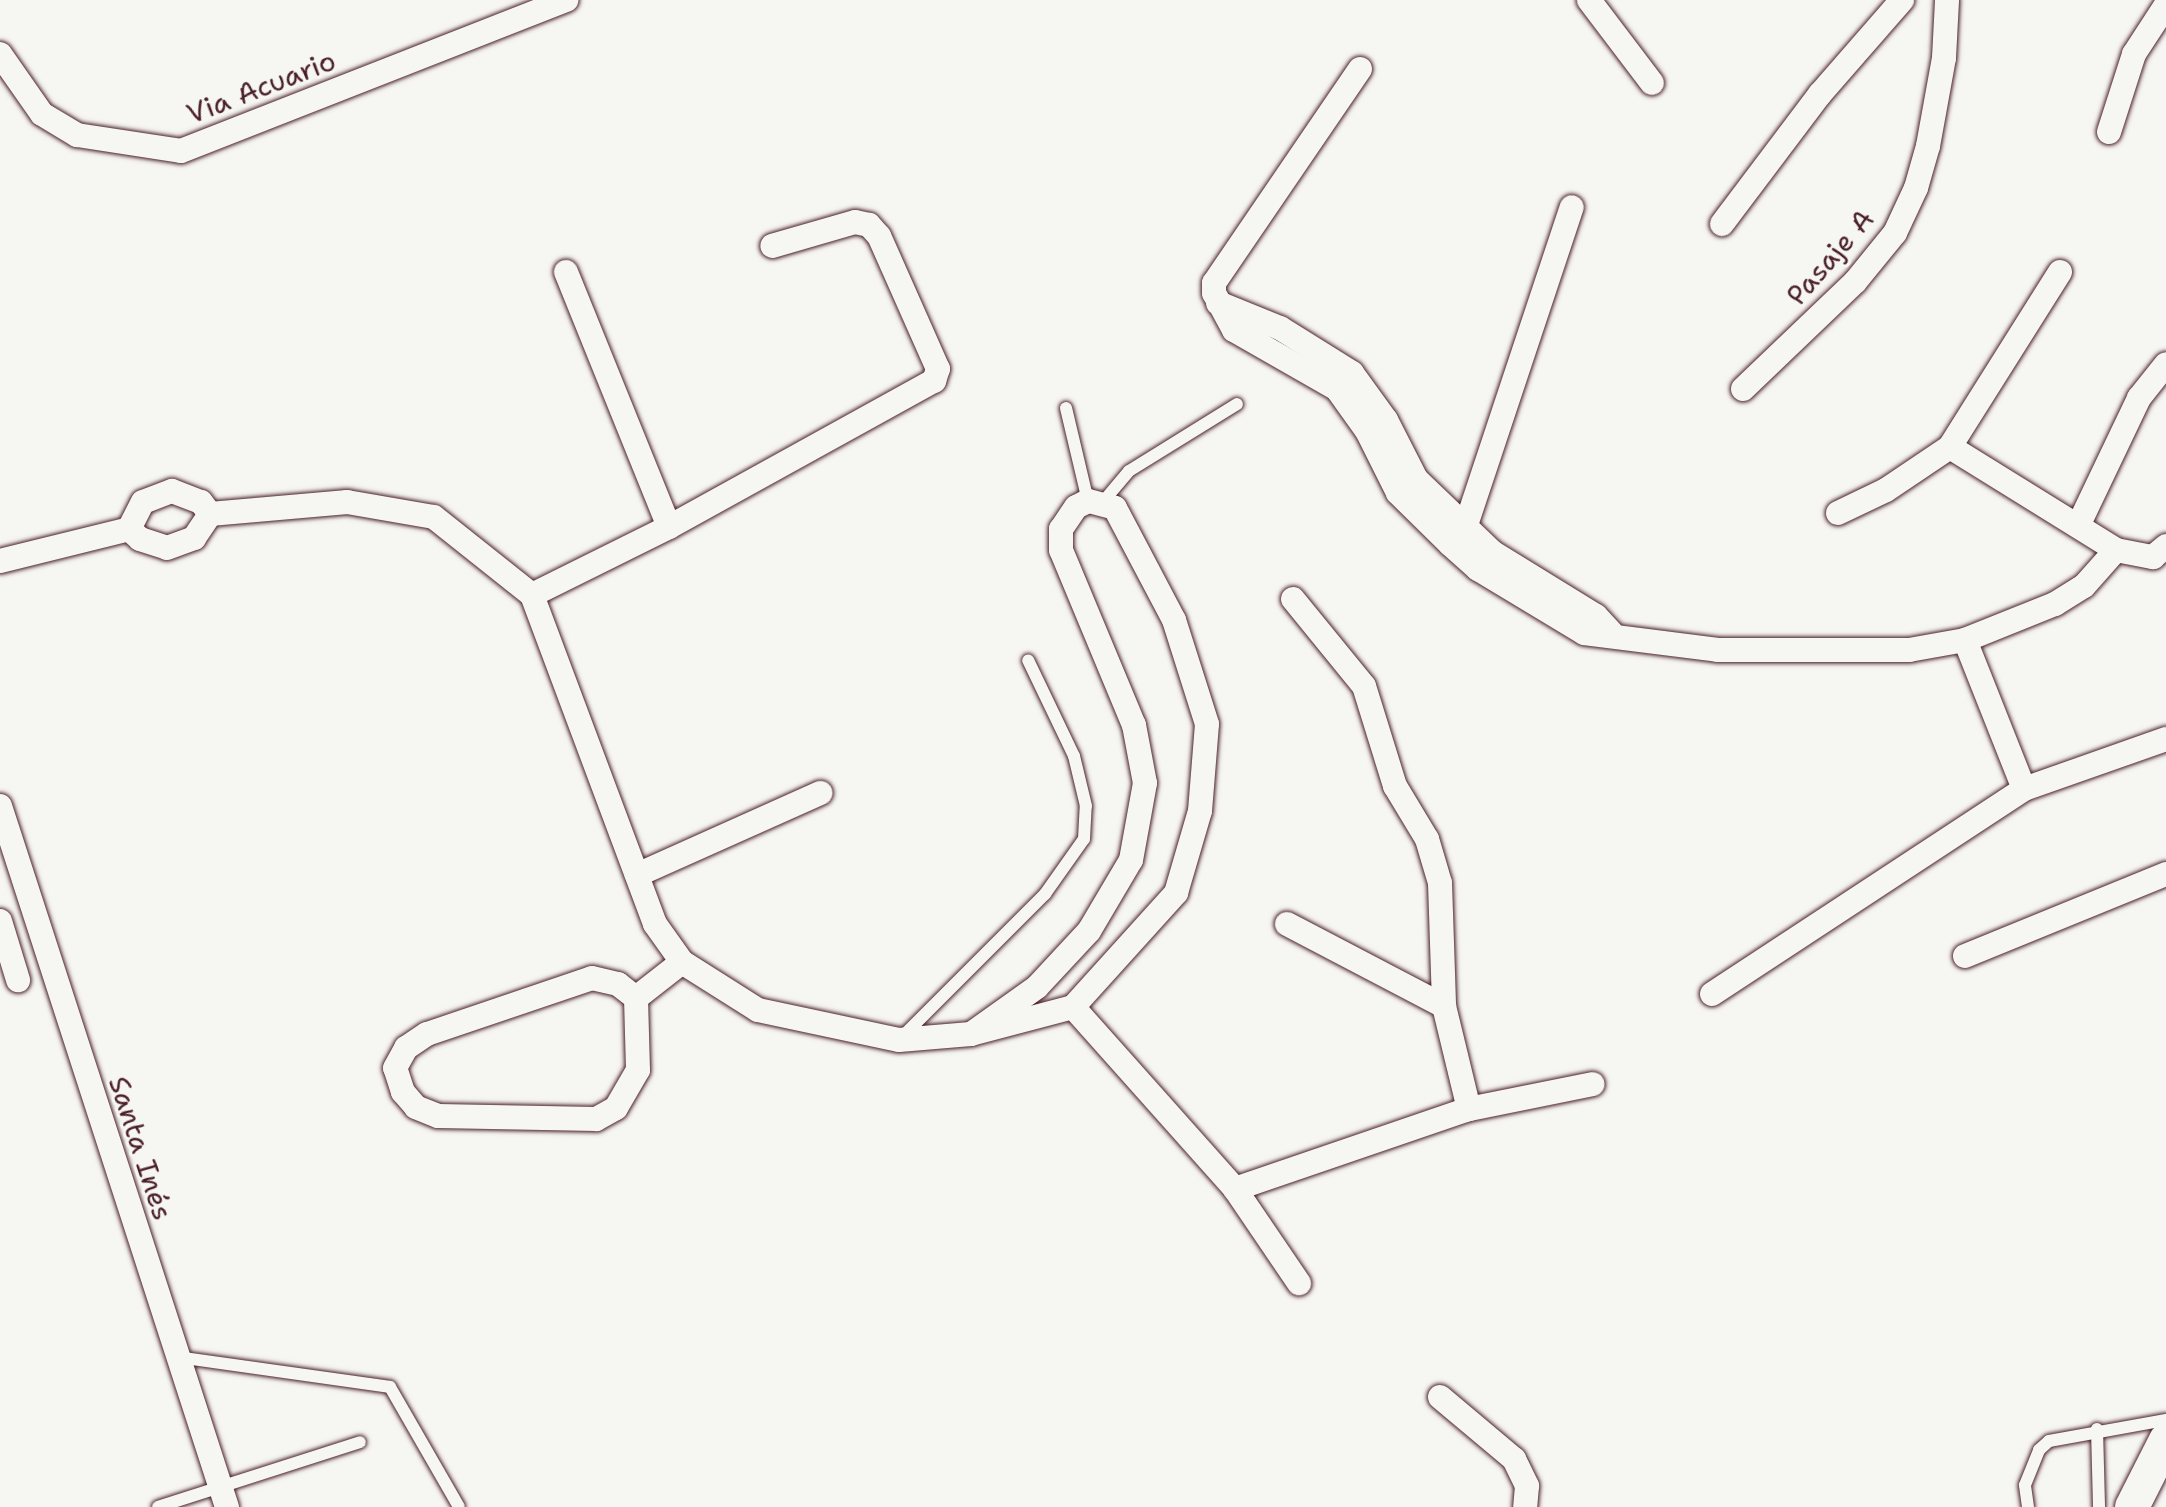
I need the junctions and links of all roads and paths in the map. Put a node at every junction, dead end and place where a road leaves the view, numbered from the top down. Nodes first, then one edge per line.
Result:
1 (567, 0) edge
2 (1589, 0) edge
3 (1902, 0) edge
4 (1947, 0) edge
5 (2166, 5) edge
6 (0, 54) edge
7 (1360, 69) dead end
8 (1652, 83) dead end
9 (2109, 132) dead end
10 (1572, 207) dead end
11 (1722, 224) dead end
12 (772, 246) dead end
13 (566, 272) dead end
14 (2060, 272) dead end
15 (1218, 303) junction
16 (2163, 371) edge
17 (1743, 389) dead end
18 (1237, 404) dead end
19 (1066, 408) dead end
20 (1950, 447) junction
21 (1095, 502) junction
22 (1838, 513) dead end
23 (210, 514) junction
24 (2078, 526) junction
25 (669, 527) junction
26 (1465, 528) junction
27 (129, 529) junction
28 (2166, 546) edge
29 (2116, 550) junction
30 (0, 561) edge
31 (532, 595) junction
32 (1293, 599) dead end
33 (1612, 633) junction
34 (1965, 640) junction
35 (1028, 660) dead end
36 (2166, 739) edge
37 (2024, 789) junction
38 (820, 793) dead end
39 (0, 806) edge
40 (2166, 874) edge
41 (637, 875) junction
42 (0, 921) edge
43 (1287, 924) dead end
44 (1965, 956) dead end
45 (682, 962) junction
46 (18, 980) dead end
47 (1712, 994) dead end
48 (636, 998) junction
49 (1444, 1006) junction
50 (1073, 1007) junction
51 (971, 1034) junction
52 (899, 1040) junction
53 (1593, 1084) dead end
54 (1469, 1109) junction
55 (1235, 1189) junction
56 (1299, 1283) dead end
57 (177, 1357) junction
58 (1440, 1397) dead end
59 (2166, 1420) edge
60 (2097, 1429) junction
61 (2166, 1440) edge
62 (360, 1442) dead end
63 (224, 1497) edge
64 (158, 1507) edge
65 (459, 1507) edge
66 (1525, 1507) edge
67 (2028, 1507) edge
68 (2099, 1507) edge
69 (2132, 1507) edge

1 - 6 street, Via Acuario
2 - 8 street
3 - 11 street
4 - 17 street, Pasaje A
5 - 9 street
7 - 15 street
10 - 26 street
12 - 25 street
13 - 25 street
14 - 20 street
15 - 26 street
15 - 33 street
16 - 24 street
18 - 21 lane
19 - 21 lane
20 - 22 street
20 - 24 street
21 - 50 street
21 - 51 street
23 - 27 street
23 - 27 street
23 - 31 street
24 - 29 street
25 - 31 street
26 - 33 street
27 - 30 street
28 - 29 street
29 - 34 street
31 - 41 street
32 - 49 street
33 - 34 street
34 - 37 street
35 - 52 lane
36 - 37 street
37 - 47 street
38 - 41 street
39 - 57 street, Santa Inés
40 - 44 street
41 - 45 street
42 - 46 street
43 - 49 street
45 - 48 street
45 - 52 street
48 - 48 street
49 - 54 street
50 - 51 street
50 - 55 street
51 - 52 street
53 - 54 street
54 - 55 street
55 - 56 street
57 - 63 street, Santa Inés
57 - 65 lane
58 - 66 street
59 - 60 lane
60 - 67 lane
60 - 68 lane
61 - 69 street
62 - 63 lane
63 - 64 lane

